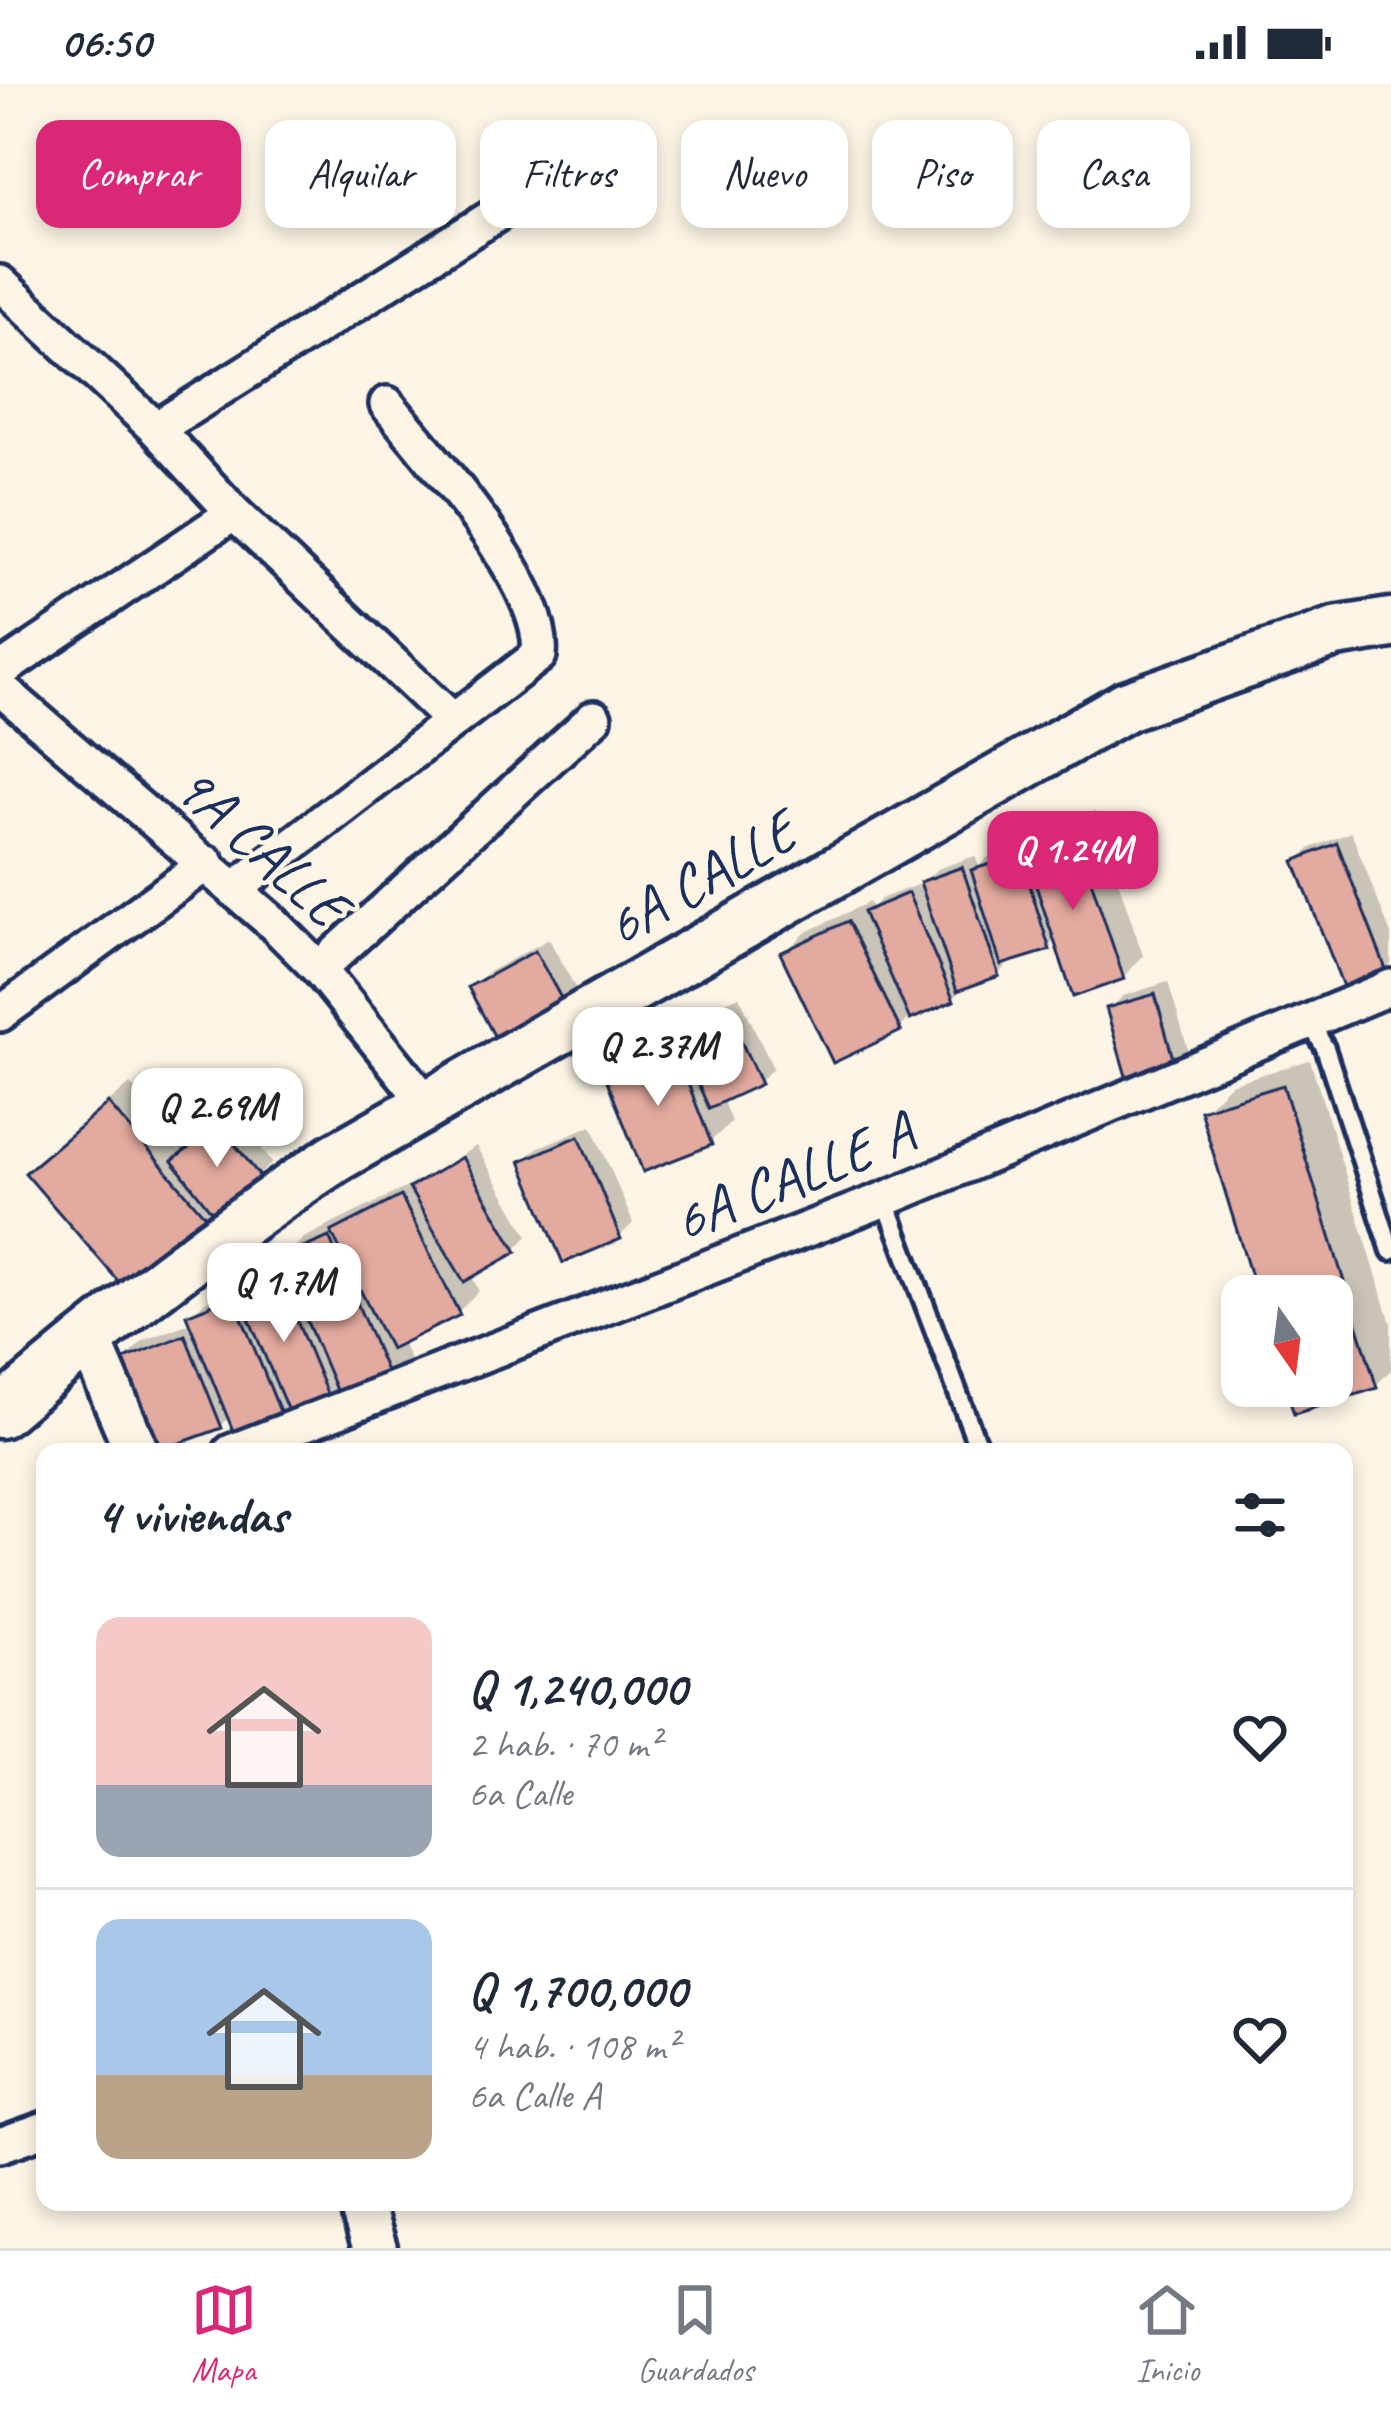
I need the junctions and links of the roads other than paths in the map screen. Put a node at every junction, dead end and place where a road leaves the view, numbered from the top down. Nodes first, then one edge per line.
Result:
1 (480, 225) edge
2 (0, 283) edge
3 (387, 404) dead end
4 (156, 429) junction
5 (234, 514) junction
6 (1391, 623) edge
7 (0, 671) edge
8 (0, 688) edge
9 (594, 718) dead end
10 (453, 721) junction
11 (207, 863) junction
12 (236, 888) junction
13 (320, 969) junction
14 (1391, 988) edge
15 (0, 1013) edge
16 (1309, 1021) junction
17 (428, 1105) junction
18 (885, 1199) junction
19 (1391, 1251) edge
20 (88, 1337) junction
21 (0, 1413) edge
22 (133, 1443) edge
23 (254, 1443) edge
24 (977, 1443) edge
25 (36, 2132) edge
26 (0, 2145) edge
27 (363, 2211) edge
28 (374, 2248) edge

1 - 4 street
2 - 4 street
3 - 10 street
4 - 5 street
5 - 7 street
5 - 10 street
6 - 17 main road, 6A CALLE
8 - 11 street, 9A CALLE
9 - 13 street
10 - 12 street
11 - 12 street, 9A CALLE
11 - 15 street
12 - 13 street, 9A CALLE
13 - 17 street, 9A CALLE
14 - 16 street, 6A CALLE A
16 - 18 street, 6A CALLE A
16 - 19 lane
17 - 20 main road, 6A CALLE
18 - 23 street, 6A CALLE A
18 - 24 lane
20 - 21 main road, 6A CALLE
20 - 22 street
25 - 26 street
27 - 28 street

